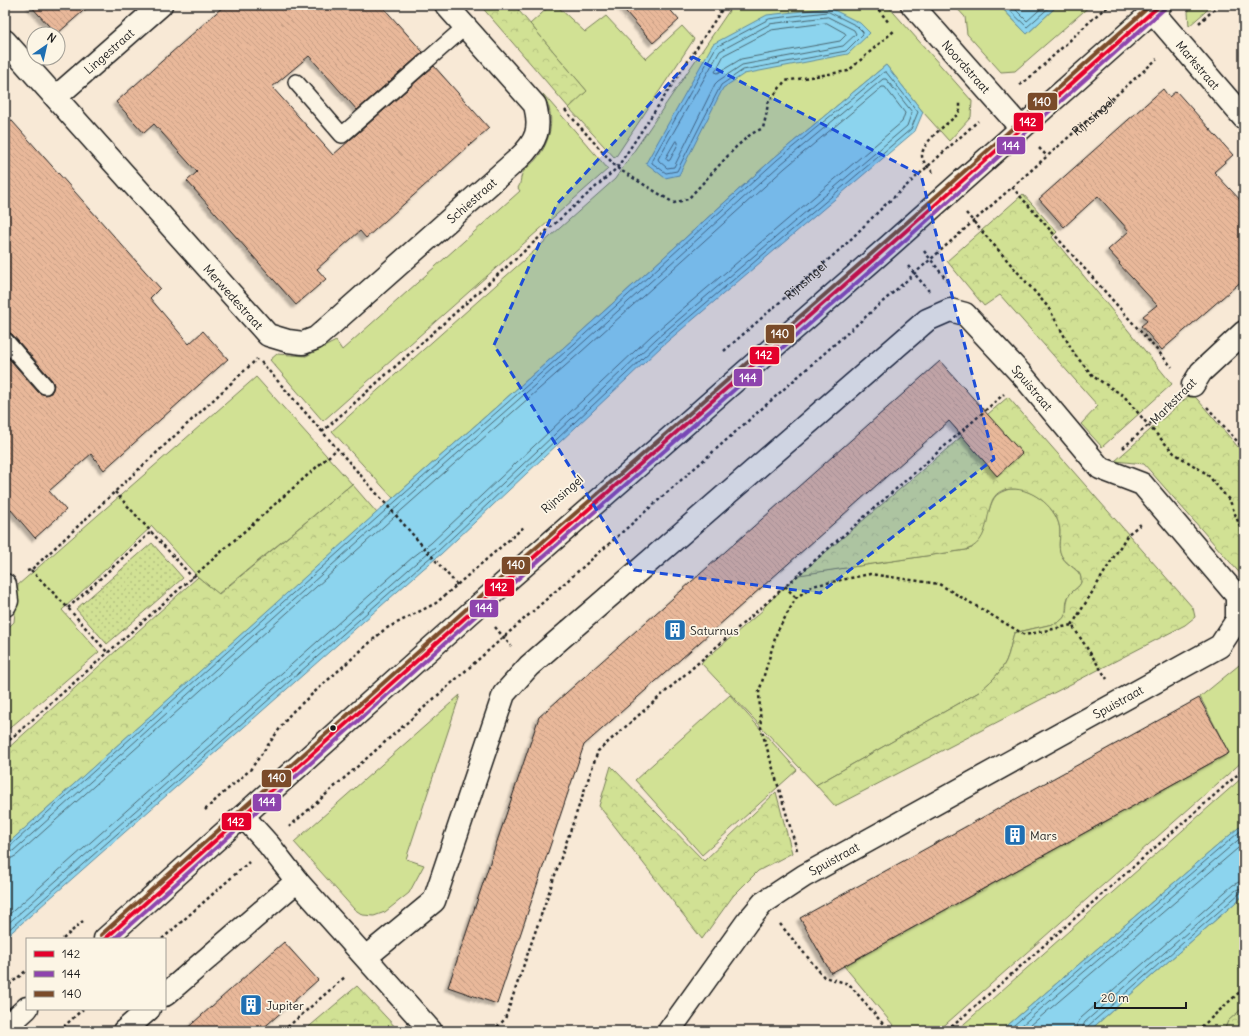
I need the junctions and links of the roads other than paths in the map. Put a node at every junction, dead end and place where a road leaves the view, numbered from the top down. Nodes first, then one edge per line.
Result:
1 (161, 5) edge
2 (446, 5) edge
3 (912, 5) edge
4 (1156, 8) edge
5 (465, 26) junction
6 (5, 41) edge
7 (296, 82) dead end
8 (56, 97) junction
9 (1244, 118) edge
10 (1021, 128) junction
11 (1244, 332) edge
12 (268, 335) joint
13 (5, 340) edge
14 (46, 386) dead end
15 (1191, 386) road end
16 (5, 585) edge
17 (5, 605) edge
18 (243, 816) junction
19 (297, 880) junction
20 (106, 938) edge
21 (366, 957) junction
22 (166, 994) edge
23 (26, 1009) edge
24 (148, 1010) edge
25 (5, 1028) edge
26 (124, 1031) edge
27 (431, 1031) edge
28 (668, 1031) edge

1 - 8 street, Lingestraat
2 - 5 street, Schiestraat
3 - 10 street, Noordstraat
4 - 9 street, Markstraat
4 - 10 street
5 - 7 lane
5 - 12 street, Schiestraat
6 - 8 street, Merwedestraat
8 - 12 street, Merwedestraat
10 - 18 street
11 - 15 street, Markstraat
13 - 14 lane
16 - 17 street
18 - 19 street
18 - 20 street
19 - 21 street
19 - 22 street
21 - 27 street
21 - 28 street, Spuistraat
23 - 25 street
24 - 26 street

